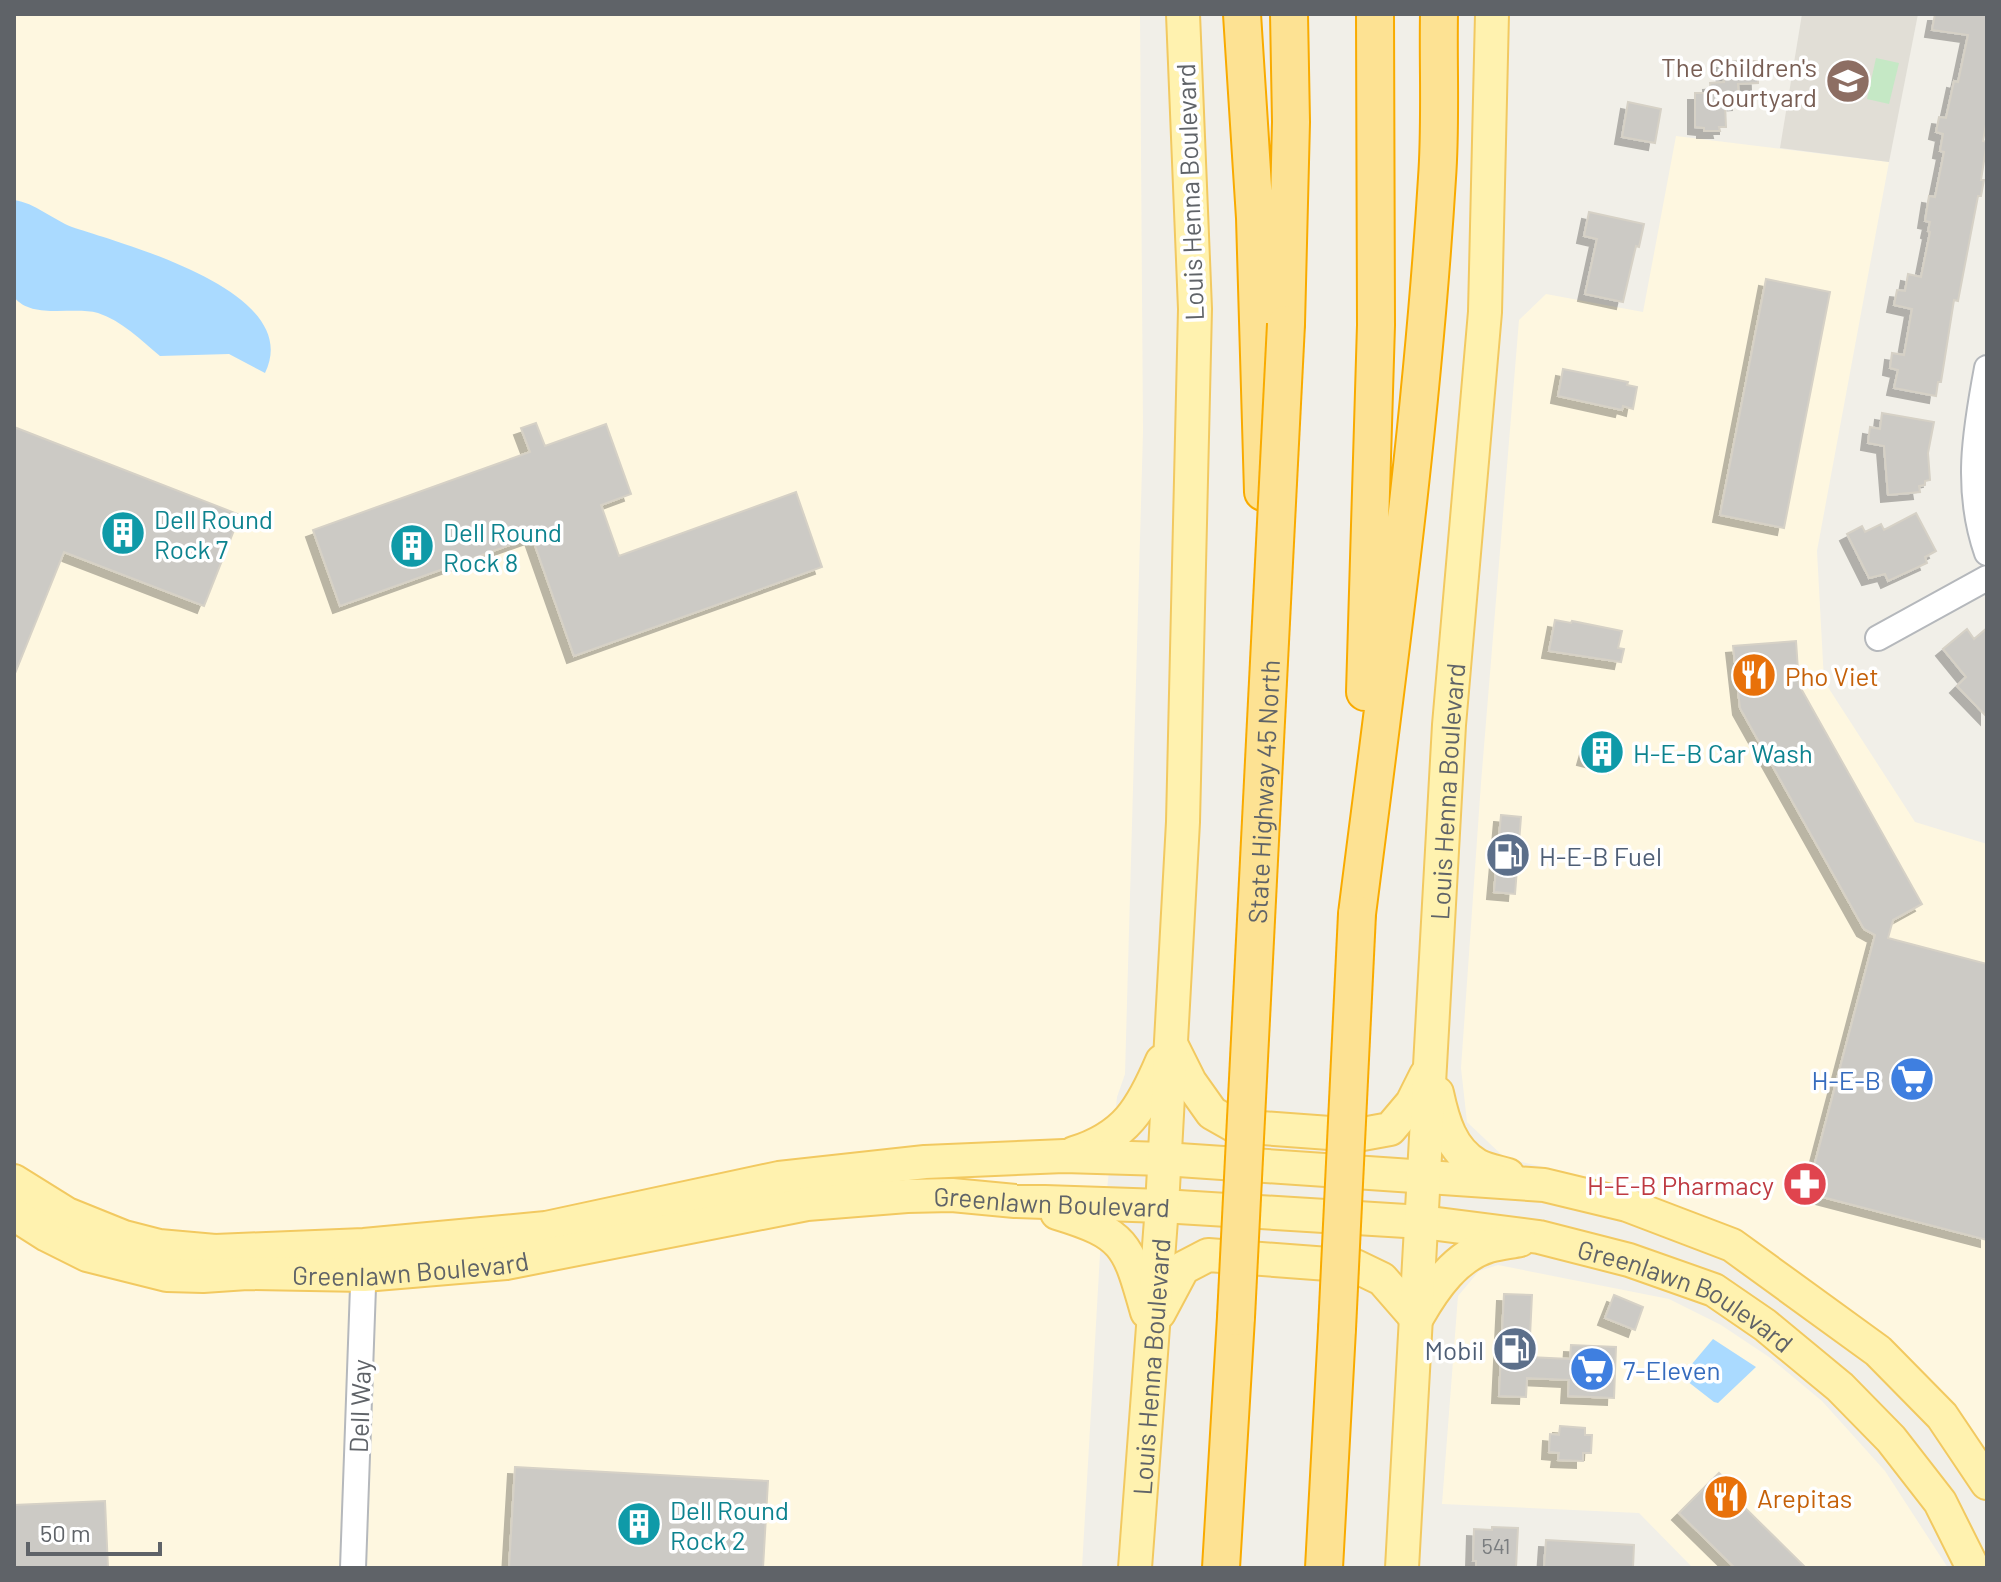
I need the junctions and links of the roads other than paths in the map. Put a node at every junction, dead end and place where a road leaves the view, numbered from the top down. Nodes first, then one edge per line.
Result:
1 (1183, 14) edge
2 (1242, 14) edge
3 (1289, 14) edge
4 (1375, 14) edge
5 (1439, 14) edge
6 (1492, 14) edge
7 (1273, 323) junction
8 (1987, 369) edge
9 (1987, 553) edge
10 (1987, 578) edge
11 (1878, 638) dead end
12 (1357, 914) junction
13 (1170, 1043) junction
14 (1431, 1063) junction
15 (1064, 1156) junction
16 (1164, 1159) junction
17 (861, 1167) junction
18 (1425, 1177) junction
19 (14, 1181) edge
20 (1544, 1185) junction
21 (1015, 1201) junction
22 (807, 1204) junction
23 (1162, 1206) junction
24 (14, 1214) edge
25 (1422, 1222) junction
26 (1539, 1237) junction
27 (364, 1260) junction
28 (1416, 1318) junction
29 (1152, 1330) junction
30 (1987, 1483) edge
31 (353, 1568) edge
32 (1135, 1568) edge
33 (1221, 1568) edge
34 (1324, 1568) edge
35 (1402, 1568) edge
36 (1973, 1568) edge

1 - 13 main road, Louis Henna Boulevard
2 - 7 highway
3 - 7 highway, State Highway 45 North
4 - 12 highway
5 - 12 highway
6 - 14 main road, Louis Henna Boulevard
7 - 33 highway, State Highway 45 North, bridge
8 - 9 street
10 - 11 street
12 - 34 highway, bridge
13 - 14 main road
13 - 15 main road
13 - 16 main road, Louis Henna Boulevard
14 - 18 main road, Louis Henna Boulevard
14 - 20 main road
15 - 16 main road, Greenlawn Boulevard
15 - 17 main road, Greenlawn Boulevard
16 - 18 main road, Greenlawn Boulevard
16 - 23 main road, Louis Henna Boulevard
17 - 22 main road
17 - 27 main road, Greenlawn Boulevard
18 - 20 main road, Greenlawn Boulevard
18 - 25 main road, Louis Henna Boulevard
19 - 27 main road, Greenlawn Boulevard
20 - 30 main road, Greenlawn Boulevard
21 - 22 main road, Greenlawn Boulevard
21 - 23 main road, Greenlawn Boulevard
21 - 29 main road
22 - 27 main road, Greenlawn Boulevard
23 - 25 main road, Greenlawn Boulevard
23 - 29 main road, Louis Henna Boulevard
24 - 27 main road, Greenlawn Boulevard
25 - 26 main road, Greenlawn Boulevard
25 - 28 main road, Louis Henna Boulevard
26 - 28 main road
26 - 36 main road, Greenlawn Boulevard
27 - 31 street, Dell Way
28 - 29 main road
28 - 35 main road, Louis Henna Boulevard
29 - 32 main road, Louis Henna Boulevard

